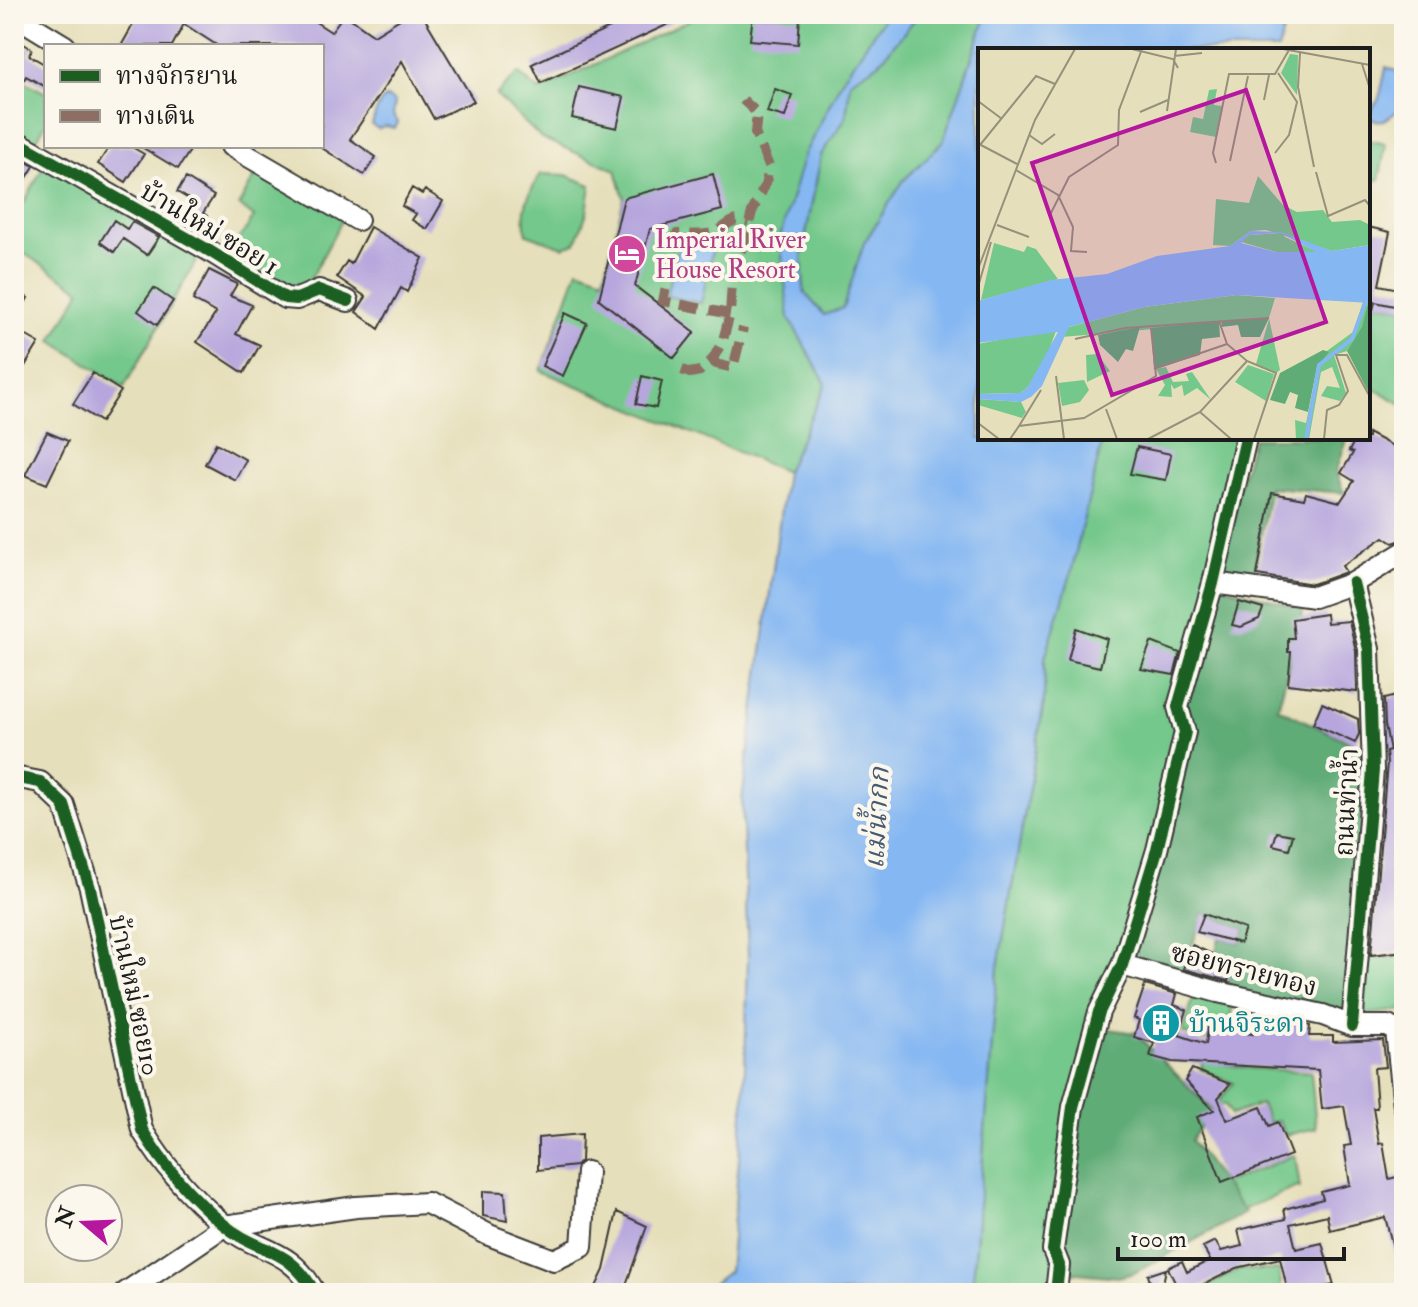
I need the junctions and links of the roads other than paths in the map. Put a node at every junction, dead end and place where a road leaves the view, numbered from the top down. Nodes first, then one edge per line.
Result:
1 (14, 15) edge
2 (62, 44) edge
3 (14, 140) edge
4 (234, 148) edge
5 (358, 220) dead end
6 (348, 301) dead end
7 (1246, 440) edge
8 (1404, 552) edge
9 (1213, 583) junction
10 (1353, 583) junction
11 (14, 777) edge
12 (1122, 965) junction
13 (1352, 1026) junction
14 (1404, 1106) edge
15 (587, 1172) dead end
16 (224, 1226) junction
17 (125, 1293) edge
18 (315, 1293) edge
19 (1056, 1293) edge

1 - 2 street
3 - 6 street, บ้านใหม่ ซอย 1
4 - 5 street
7 - 9 street
8 - 10 street
9 - 10 street
9 - 12 street
10 - 13 street, ถนนท่าน้ำ
11 - 16 street, บ้านใหม่ ซอย10
12 - 13 street, ซอยทรายทอง
12 - 19 street
13 - 14 street
15 - 16 street
16 - 17 street
16 - 18 street, บ้านใหม่ ซอย10

